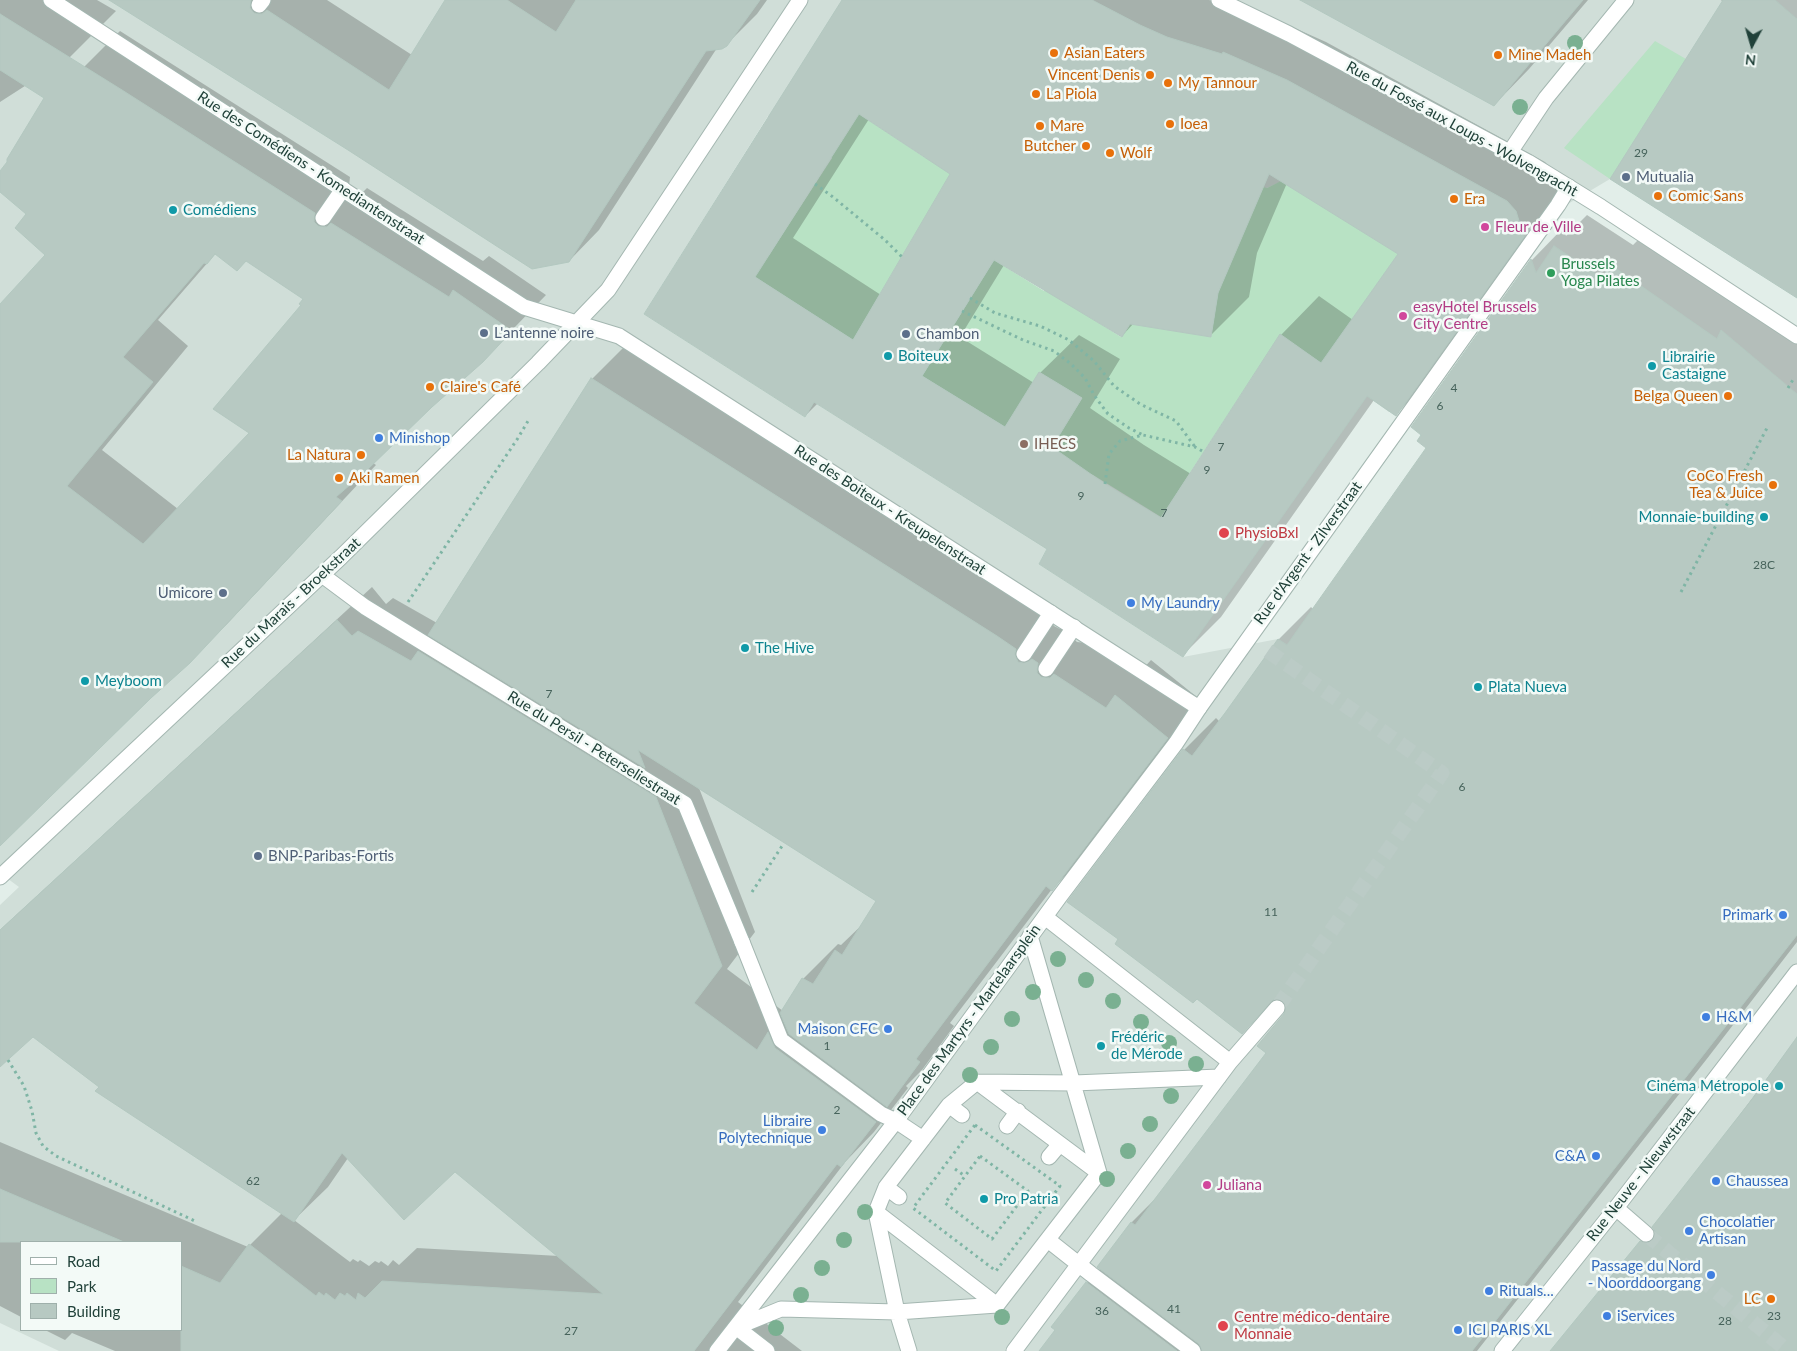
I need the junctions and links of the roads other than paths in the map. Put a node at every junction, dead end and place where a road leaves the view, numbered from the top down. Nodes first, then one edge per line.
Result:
1 (51, 0) edge
2 (800, 0) edge
3 (1219, 0) edge
4 (1626, 0) edge
5 (1510, 152) junction
6 (1569, 187) junction
7 (343, 189) junction
8 (324, 218) dead end
9 (576, 323) junction
10 (1797, 336) edge
11 (322, 575) junction
12 (1050, 613) junction
13 (1074, 627) junction
14 (1024, 654) dead end
15 (1046, 669) dead end
16 (1199, 708) junction
17 (0, 877) edge
18 (1045, 916) junction
19 (1030, 936) junction
20 (1797, 972) edge
21 (1277, 1008) tunnel mouth
22 (1230, 1062) junction
23 (1219, 1077) junction
24 (977, 1082) junction
25 (1074, 1083) junction
26 (949, 1105) junction
27 (1018, 1111) junction
28 (962, 1115) dead end
29 (896, 1121) junction
30 (1007, 1126) dead end
31 (923, 1139) junction
32 (1060, 1144) junction
33 (1049, 1157) dead end
34 (1099, 1173) junction
35 (886, 1187) junction
36 (899, 1197) dead end
37 (1616, 1208) junction
38 (876, 1212) junction
39 (1646, 1234) tunnel mouth
40 (1048, 1240) junction
41 (1079, 1264) junction
42 (998, 1305) junction
43 (897, 1312) junction
44 (736, 1327) junction
45 (717, 1351) edge
46 (767, 1351) edge
47 (909, 1351) edge
48 (1014, 1351) edge
49 (1193, 1351) edge
50 (1502, 1351) edge

1 - 7 street, Rue des Comédiens - Komediantenstraat
2 - 9 street, Rue du Marais - Broekstraat
3 - 5 street, Rue du Fossé aux Loups - Wolvengracht
4 - 5 street
5 - 6 street, Rue du Fossé aux Loups - Wolvengracht
6 - 10 street, Rue du Fossé aux Loups - Wolvengracht
6 - 16 street, Rue d'Argent - Zilverstraat
7 - 8 street
7 - 9 street, Rue des Comédiens - Komediantenstraat
9 - 11 street, Rue du Marais - Broekstraat
9 - 12 street, Rue des Boiteux - Kreupelenstraat
11 - 17 street, Rue du Marais - Broekstraat
11 - 29 street, Rue du Persil - Peterseliestraat
12 - 13 street, Rue des Boiteux - Kreupelenstraat
12 - 14 street
13 - 15 street
13 - 16 street, Rue des Boiteux - Kreupelenstraat
16 - 18 street, Rue d'Argent - Zilverstraat
18 - 19 street, Place des Martyrs - Martelaarsplein
18 - 22 street, Place des Martyrs - Martelaarsplein
19 - 25 street
19 - 29 street, Place des Martyrs - Martelaarsplein
20 - 37 street, Rue Neuve - Nieuwstraat
21 - 22 street
22 - 23 street
23 - 25 street
23 - 41 street
24 - 25 street
24 - 26 street
24 - 27 street
25 - 34 street
26 - 28 street
26 - 31 street
27 - 30 street
27 - 32 street
29 - 31 street, Rue du Persil - Peterseliestraat
29 - 44 street, Place des Martyrs - Martelaarsplein
31 - 35 street
32 - 33 street
32 - 34 street
34 - 40 street
35 - 36 street
35 - 38 street
37 - 39 street
37 - 50 street, Rue Neuve - Nieuwstraat
38 - 42 street
38 - 43 street
40 - 41 street
40 - 42 street
41 - 48 street
41 - 49 street
42 - 43 street
43 - 44 street
43 - 47 street
44 - 45 street, Place des Martyrs - Martelaarsplein
44 - 46 street

